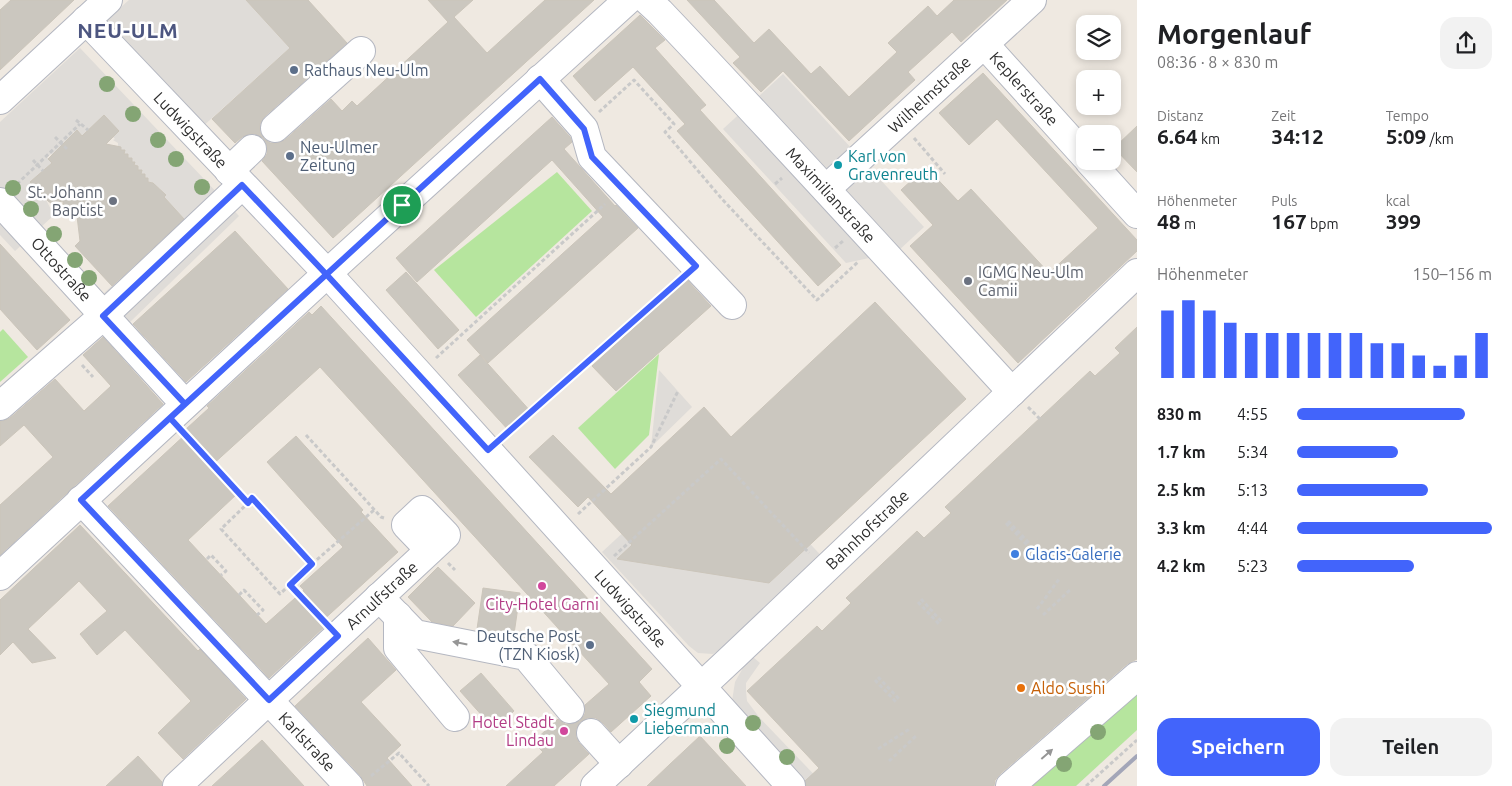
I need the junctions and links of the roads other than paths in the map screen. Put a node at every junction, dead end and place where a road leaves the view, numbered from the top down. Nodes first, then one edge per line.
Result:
1 (108, 0) edge
2 (628, 0) edge
3 (647, 0) edge
4 (1032, 0) edge
5 (86, 20) junction
6 (984, 44) junction
7 (362, 51) dead end
8 (540, 79) junction
9 (0, 100) edge
10 (275, 128) dead end
11 (1076, 146) edge
12 (252, 149) dead end
13 (1097, 170) edge
14 (236, 178) junction
15 (826, 189) junction
16 (8, 193) edge
17 (1137, 214) edge
18 (1137, 273) edge
19 (326, 274) junction
20 (732, 305) dead end
21 (103, 316) junction
22 (1012, 392) junction
23 (0, 406) edge
24 (177, 411) junction
25 (81, 500) junction
26 (406, 525) road end
27 (0, 576) edge
28 (379, 597) junction
29 (406, 625) junction
30 (1137, 676) edge
31 (701, 687) junction
32 (269, 700) junction
33 (570, 709) dead end
34 (455, 717) dead end
35 (591, 733) dead end
36 (619, 764) junction
37 (357, 783) edge
38 (177, 786) edge
39 (595, 786) edge
40 (790, 786) edge
41 (1010, 786) edge

1 - 5 street
2 - 8 street
3 - 15 street, Maximilianstraße
4 - 6 street, Wilhelmstraße
5 - 9 street
5 - 14 street, Ludwigstraße
6 - 11 street, Keplerstraße
6 - 15 street, Wilhelmstraße
7 - 10 street
8 - 19 street
8 - 20 street
12 - 14 street
13 - 17 street
14 - 19 street, Ludwigstraße
14 - 21 street
15 - 22 street, Maximilianstraße
16 - 21 street, Ottostraße
18 - 22 street, Bahnhofstraße
19 - 24 street
19 - 31 street, Ludwigstraße
21 - 23 street
21 - 24 street, Ottostraße
22 - 31 street, Bahnhofstraße
24 - 25 street
25 - 27 street
25 - 32 street, Karlstraße
26 - 28 street, Arnulfstraße
28 - 29 street
28 - 32 street, Arnulfstraße
33 -> 29 street
29 - 34 street
41 -> 30 street
31 - 36 street, Bahnhofstraße
31 - 40 street, Ludwigstraße
32 - 37 street, Karlstraße
32 - 38 street, Arnulfstraße
35 - 36 street
36 - 39 street, Bahnhofstraße

